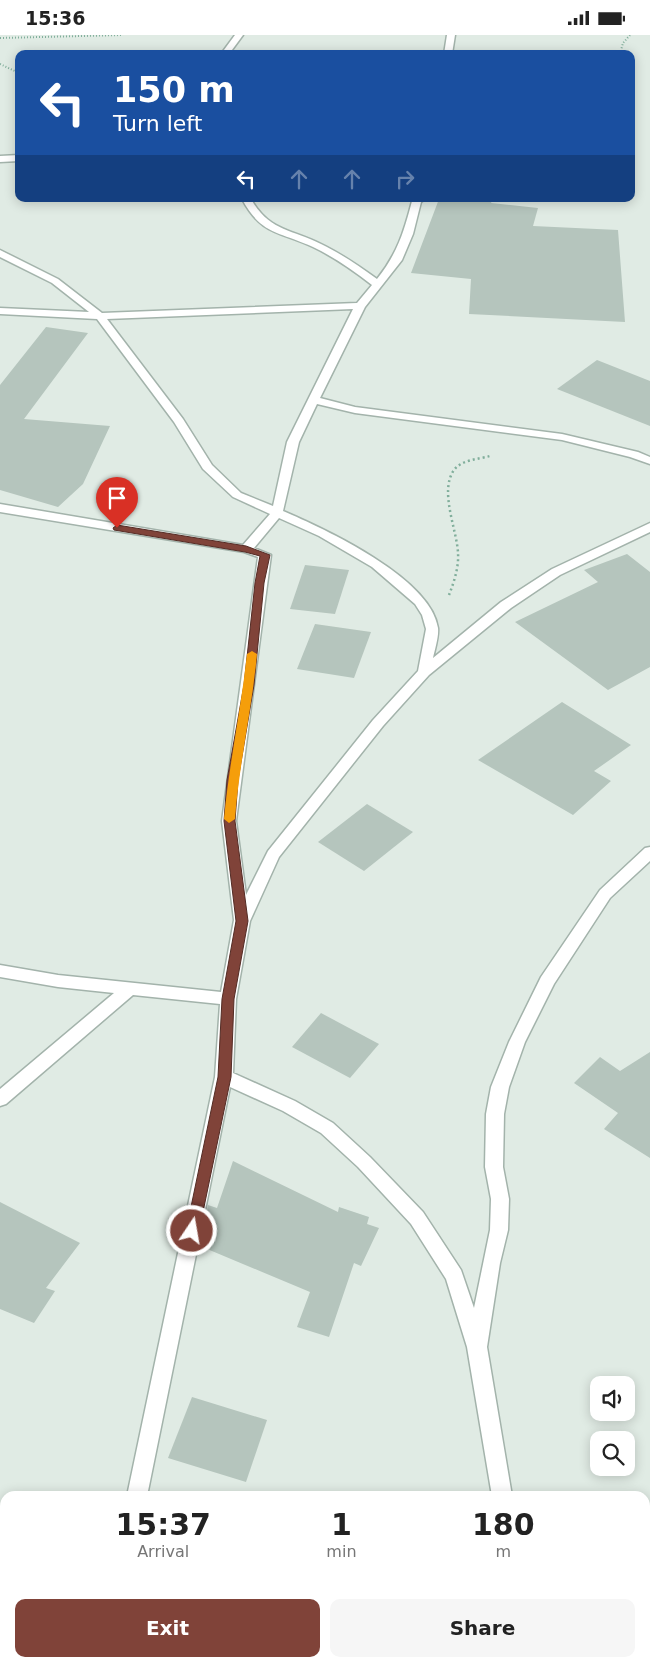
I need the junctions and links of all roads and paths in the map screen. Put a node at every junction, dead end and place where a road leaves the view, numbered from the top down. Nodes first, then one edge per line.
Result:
1 (122, 35) edge
2 (238, 35) edge
3 (450, 35) edge
4 (630, 35) edge
5 (0, 38) edge
6 (228, 50) edge
7 (448, 50) edge
8 (621, 50) edge
9 (0, 64) edge
10 (15, 71) edge
11 (15, 158) edge
12 (0, 159) edge
13 (248, 202) edge
14 (417, 202) edge
15 (0, 253) edge
16 (376, 284) junction
17 (360, 306) junction
18 (0, 311) edge
19 (100, 316) junction
20 (316, 400) junction
21 (512, 430) junction
22 (650, 461) edge
23 (0, 509) edge
24 (277, 513) junction
25 (650, 527) edge
26 (246, 549) junction
27 (432, 629) junction
28 (424, 672) junction
29 (650, 852) edge
30 (242, 921) junction
31 (0, 971) edge
32 (131, 988) junction
33 (228, 999) junction
34 (224, 1077) junction
35 (0, 1099) edge
36 (477, 1347) junction
37 (138, 1491) edge
38 (501, 1491) edge

1 - 5 path
2 - 6 street
3 - 7 street
4 - 8 path
9 - 10 path
11 - 12 street
13 - 16 street
14 - 16 street
15 - 19 street
16 - 17 street
17 - 19 street
17 - 20 street
18 - 19 street
19 - 24 street
20 - 21 street
20 - 24 street
21 - 22 street
21 - 27 path
23 - 26 street
24 - 26 street
24 - 27 street
25 - 28 street
26 - 30 street
27 - 28 street
28 - 30 street
29 - 36 street
30 - 33 street
31 - 32 street
32 - 33 street
32 - 35 street
33 - 34 street
34 - 36 street
34 - 37 street
36 - 38 street

